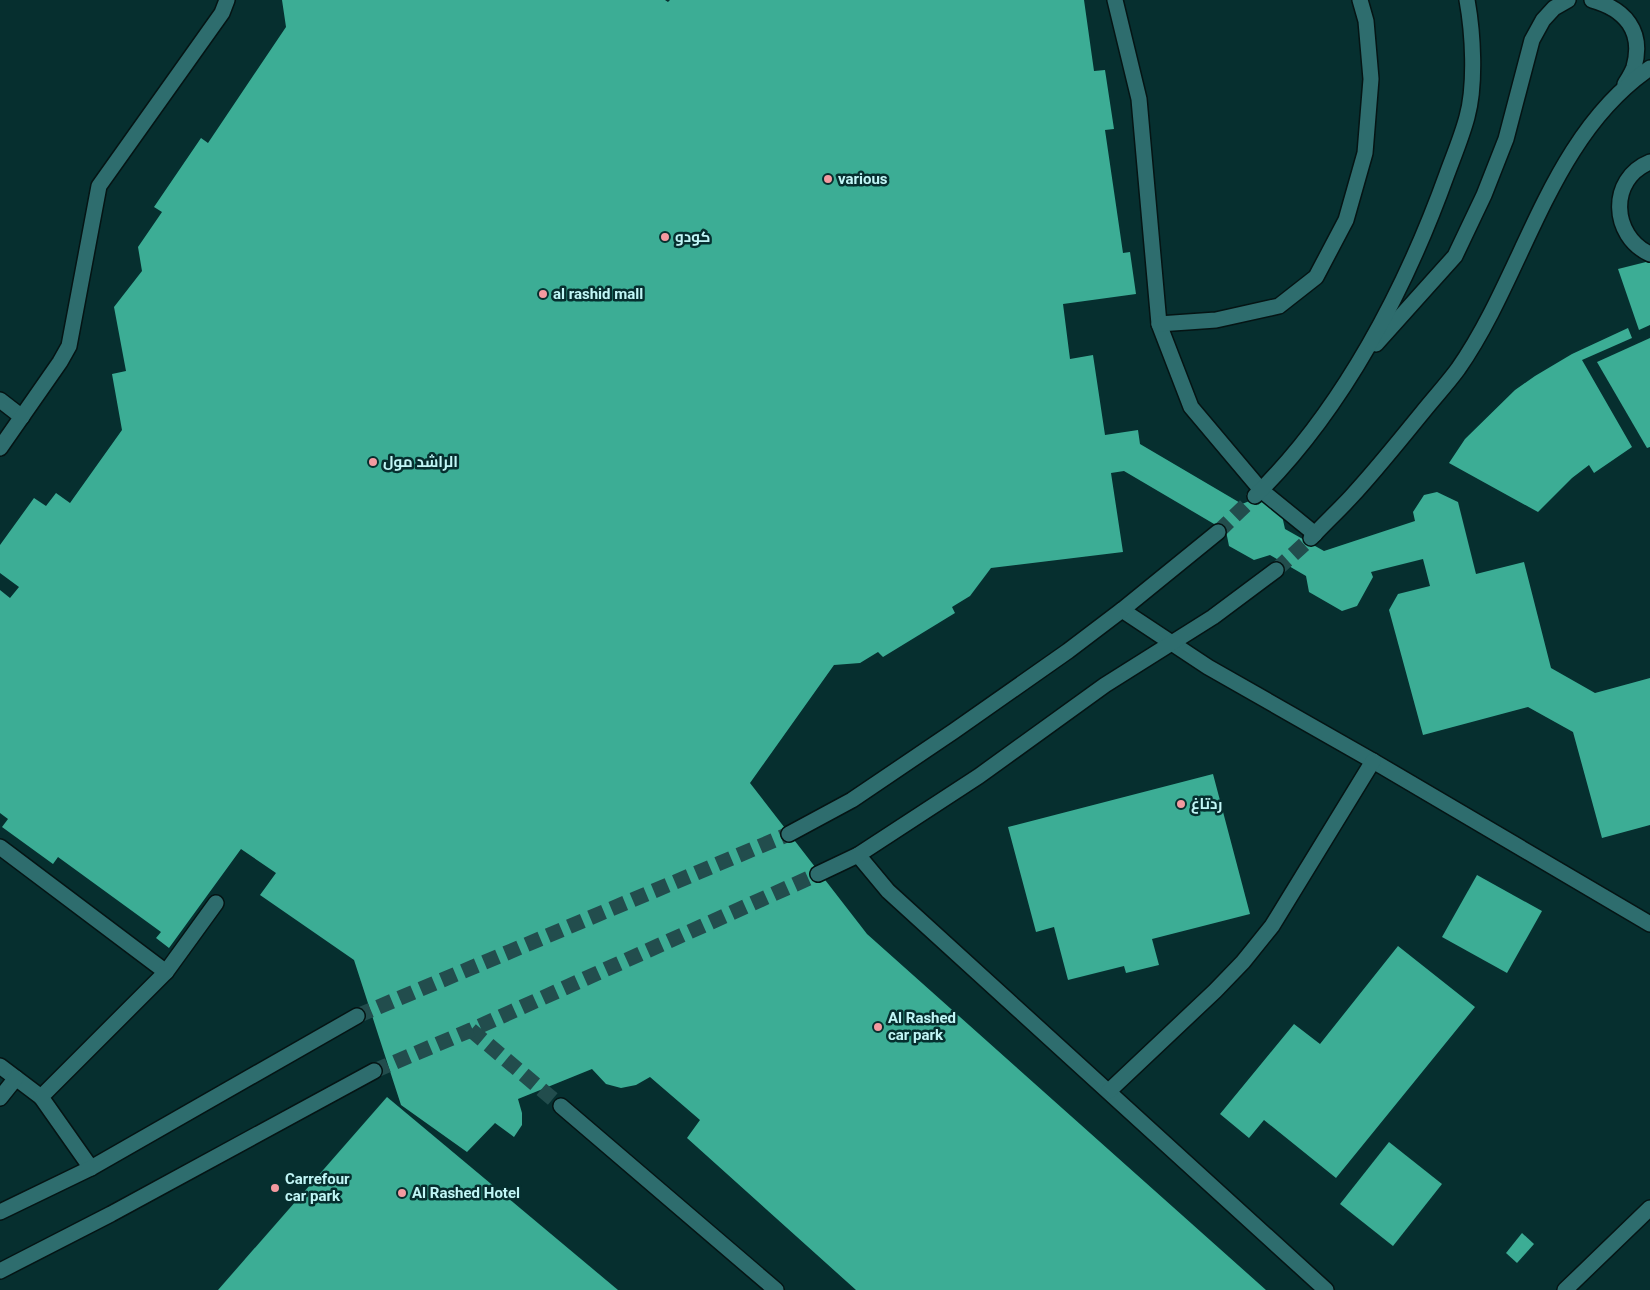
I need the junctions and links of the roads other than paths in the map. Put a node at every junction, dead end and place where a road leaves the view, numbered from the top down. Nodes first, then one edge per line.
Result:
1 (227, 0) edge
2 (1115, 0) edge
3 (1360, 0) edge
4 (1467, 0) edge
5 (1556, 0) edge
6 (1568, 0) edge
7 (1592, 0) edge
8 (1543, 20) junction
9 (1650, 68) edge
10 (1620, 92) junction
11 (1650, 162) edge
12 (1650, 254) edge
13 (1159, 324) junction
14 (1356, 366) junction
15 (0, 400) edge
16 (22, 417) junction
17 (0, 448) edge
18 (1258, 493) junction
19 (1218, 532) tunnel mouth
20 (1276, 570) tunnel mouth
21 (1122, 610) junction
22 (1171, 643) junction
23 (1373, 761) junction
24 (789, 834) tunnel mouth
25 (0, 846) edge
26 (858, 855) junction
27 (818, 874) tunnel mouth
28 (216, 903) dead end
29 (1650, 924) edge
30 (166, 972) junction
31 (358, 1016) tunnel mouth
32 (0, 1066) edge
33 (374, 1071) tunnel mouth
34 (16, 1078) junction
35 (1109, 1091) junction
36 (0, 1098) edge
37 (42, 1098) junction
38 (561, 1106) tunnel mouth
39 (91, 1168) junction
40 (1650, 1208) edge
41 (0, 1212) edge
42 (0, 1271) edge
43 (776, 1290) edge
44 (1326, 1290) edge
45 (1565, 1290) edge

1 - 16 main road
2 - 13 main road
3 - 13 main road
4 - 14 main road
5 - 8 main road
6 - 8 main road
7 - 10 main road
8 - 14 main road
9 - 10 main road
10 - 18 main road
11 - 12 main road
13 - 18 main road
14 - 18 main road
15 - 16 main road
16 - 17 main road
19 - 21 main road
20 - 22 main road
21 - 22 main road
21 - 24 main road
22 - 23 main road
22 - 26 main road
23 - 29 main road
23 - 35 main road
25 - 30 main road
26 - 27 main road
26 - 35 main road
28 - 30 main road
30 - 37 main road
31 - 39 main road
32 - 34 main road
33 - 42 main road
34 - 36 main road
34 - 37 main road
35 - 44 main road
37 - 39 main road
38 - 43 main road
39 - 41 main road
40 - 45 main road

